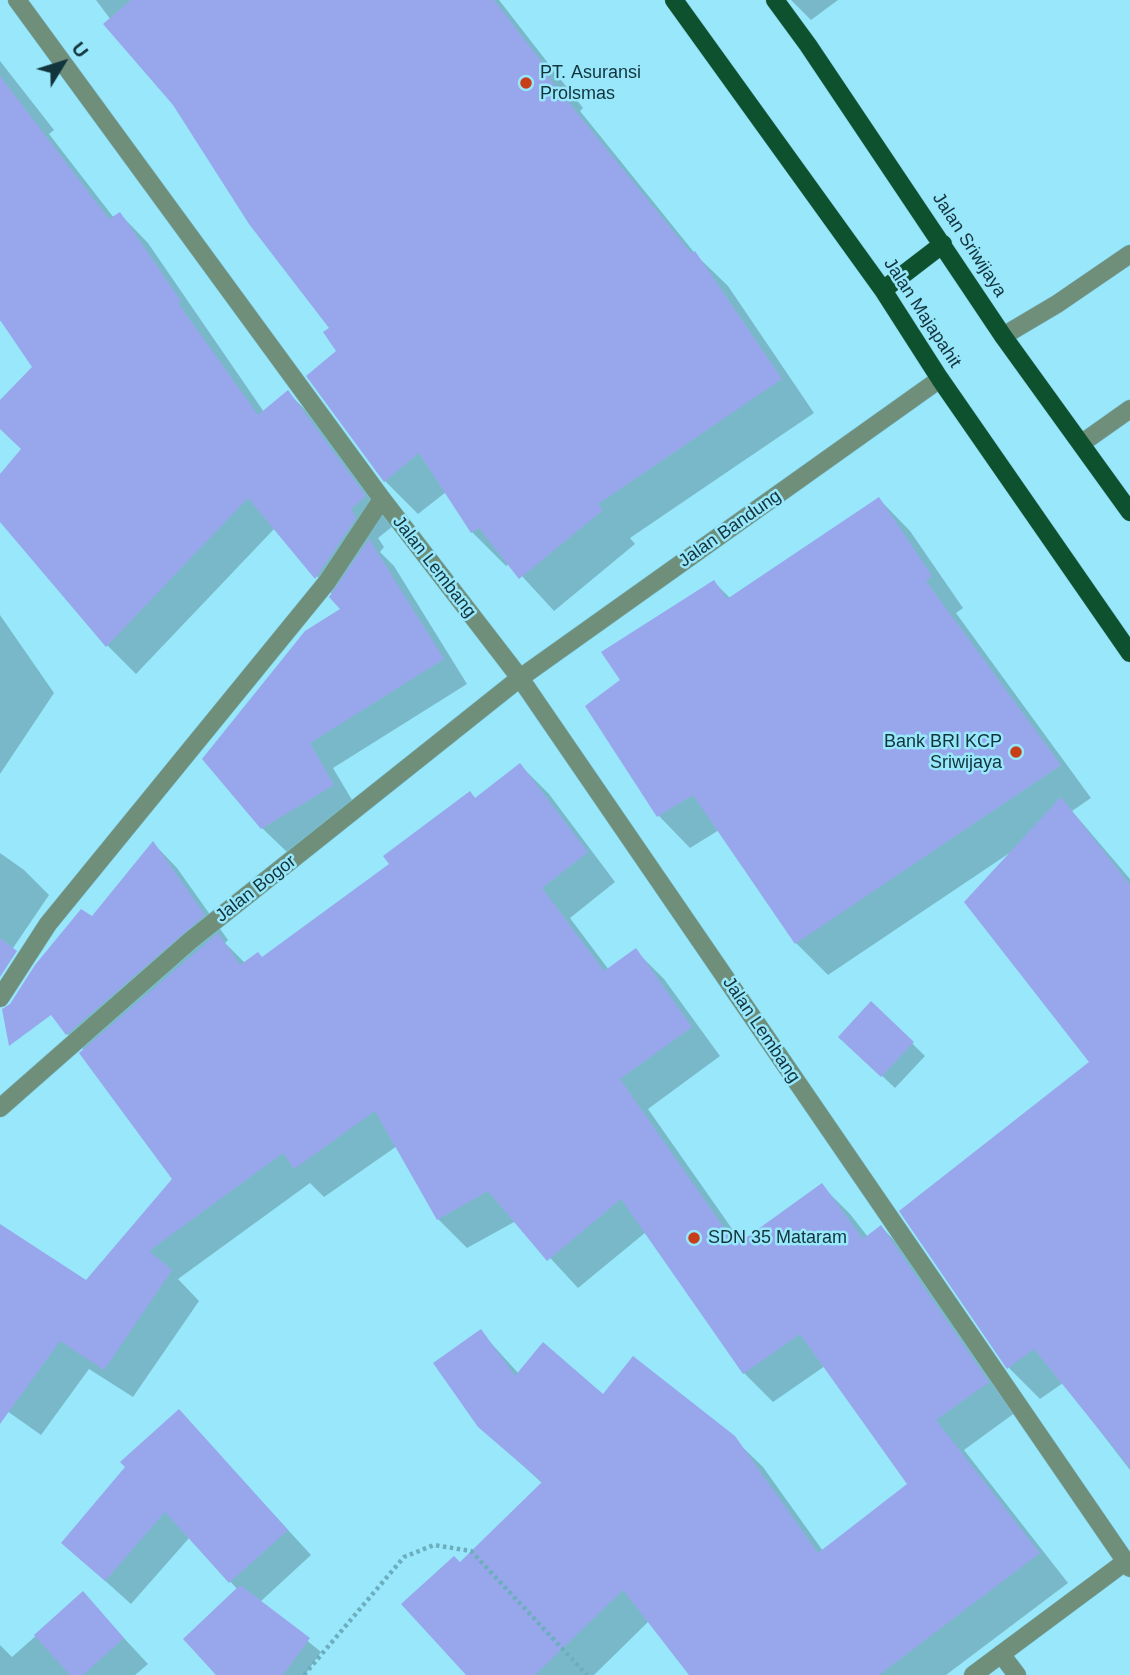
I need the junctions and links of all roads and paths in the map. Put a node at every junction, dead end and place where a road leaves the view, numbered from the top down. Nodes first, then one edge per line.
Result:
1 (18, 0) edge
2 (674, 0) edge
3 (775, 0) edge
4 (943, 244) junction
5 (1130, 254) edge
6 (883, 290) junction
7 (1003, 336) junction
8 (940, 379) junction
9 (1130, 409) edge
10 (1082, 443) junction
11 (382, 499) junction
12 (1130, 512) edge
13 (1130, 653) edge
14 (520, 678) junction
15 (0, 998) edge
16 (0, 1108) edge
17 (1127, 1565) edge
18 (1001, 1654) junction
19 (304, 1675) edge
20 (587, 1675) edge
21 (973, 1675) edge
22 (1017, 1675) edge

1 - 11 street, Jalan Lembang
2 - 6 main road, Jalan Majapahit
3 - 4 main road, Jalan Sriwijaya
4 - 6 main road
4 - 7 main road, Jalan Sriwijaya
5 - 7 street
6 - 8 main road, Jalan Majapahit
7 - 10 main road, Jalan Sriwijaya
8 - 13 main road, Jalan Majapahit
8 - 14 street, Jalan Bandung
9 - 10 street
10 - 12 main road, Jalan Sriwijaya
11 - 14 street, Jalan Lembang
11 - 15 street, Jalan Lembang
14 - 16 street, Jalan Bogor
14 - 17 street, Jalan Lembang
17 - 18 street
18 - 21 street
18 - 22 street
19 - 20 path

